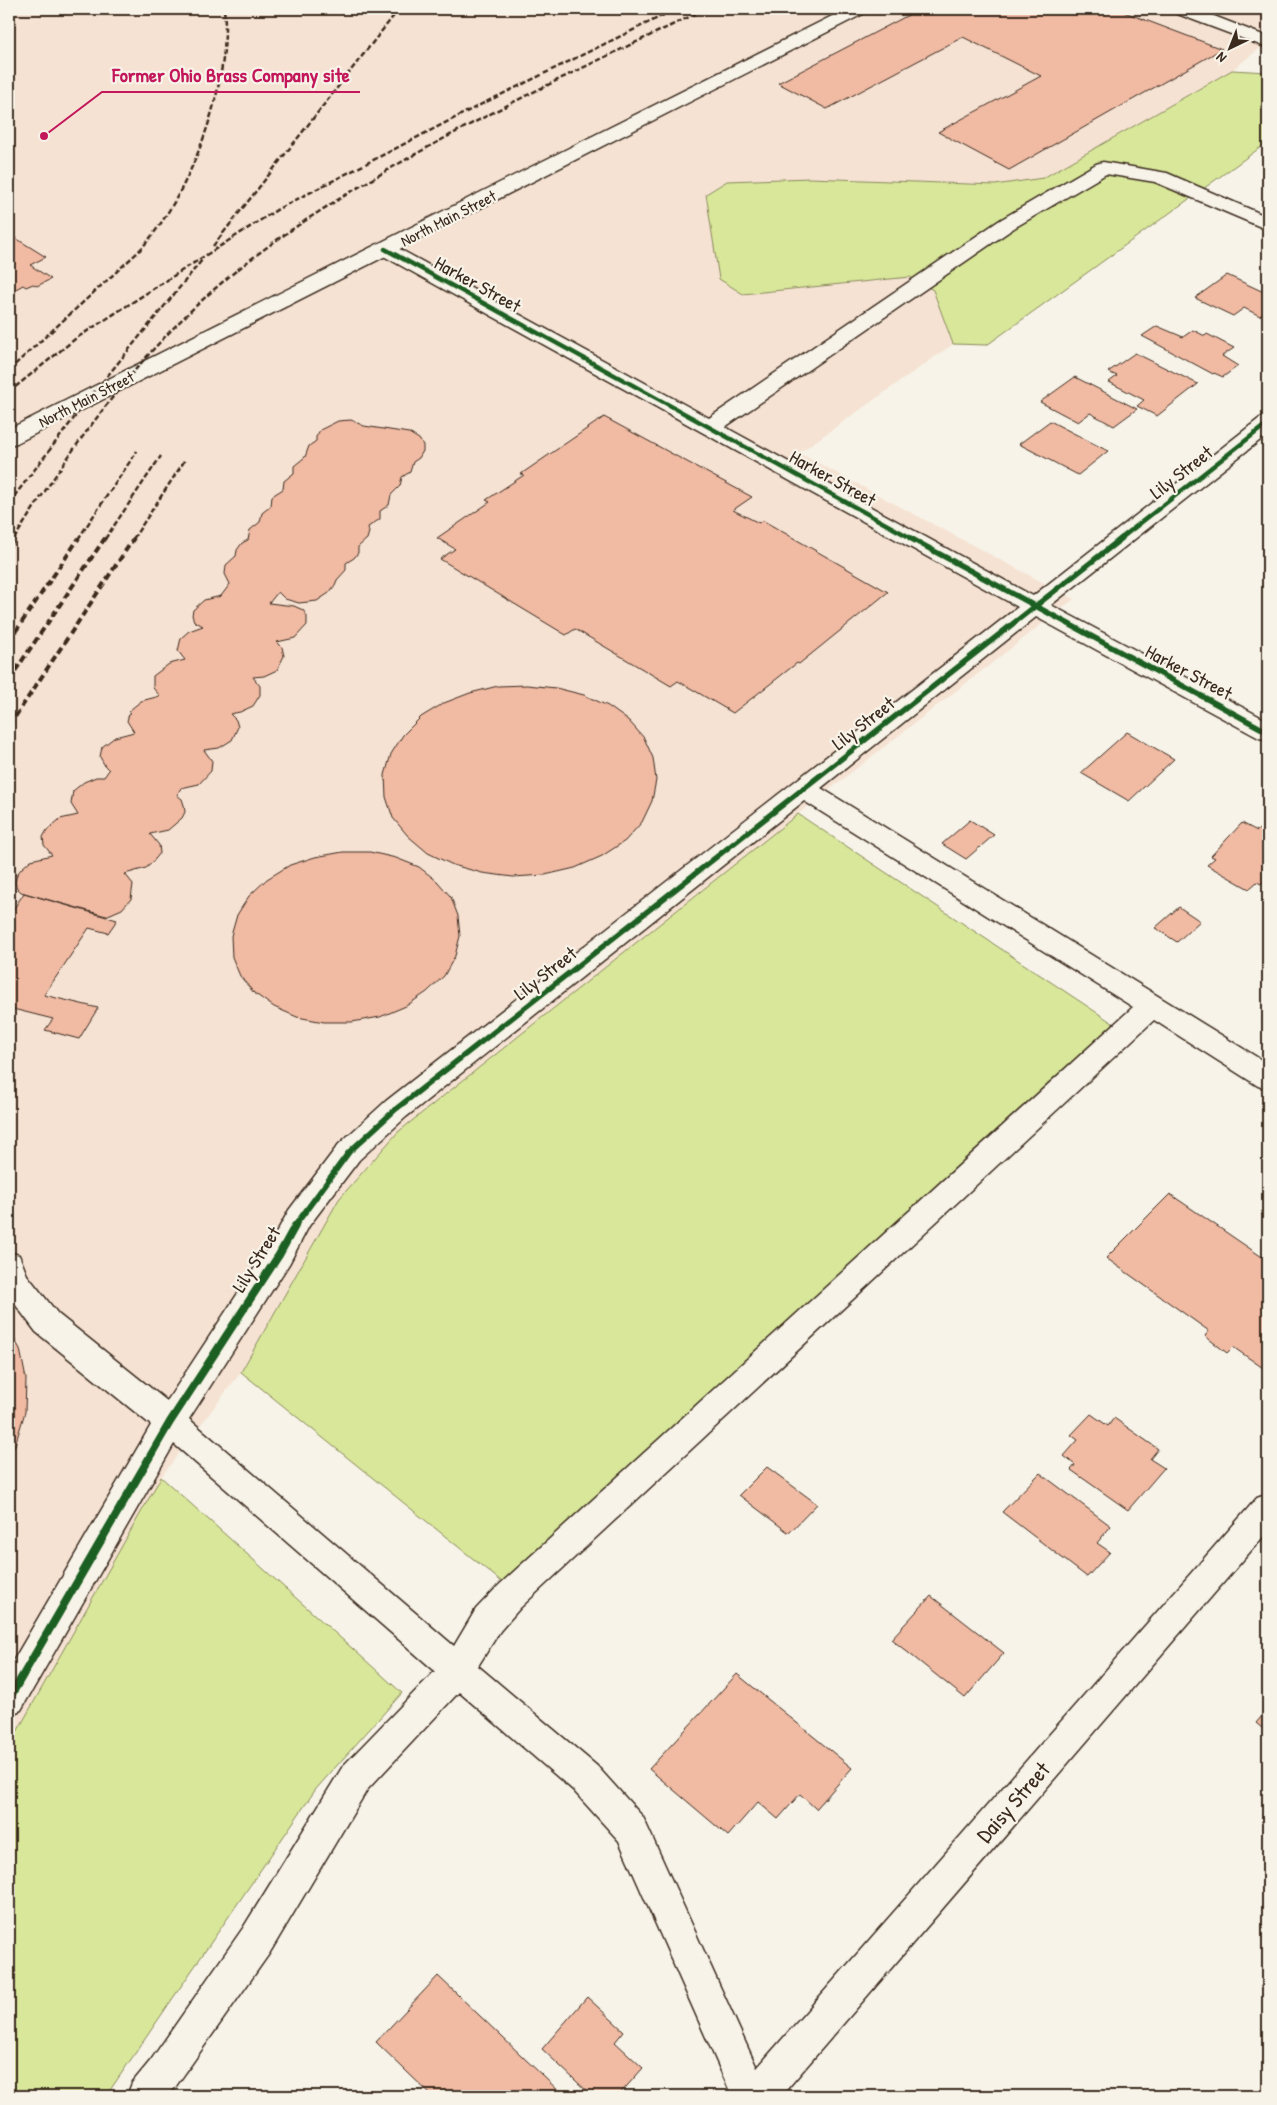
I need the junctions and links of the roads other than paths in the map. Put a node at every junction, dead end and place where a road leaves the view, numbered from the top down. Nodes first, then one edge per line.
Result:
1 (858, 9) edge
2 (1181, 9) edge
3 (1268, 42) edge
4 (1268, 224) edge
5 (385, 249) junction
6 (1268, 423) edge
7 (709, 428) junction
8 (9, 438) edge
9 (1036, 607) junction
10 (1268, 732) edge
11 (803, 789) junction
12 (1152, 1006) junction
13 (1268, 1078) edge
14 (9, 1264) edge
15 (170, 1422) junction
16 (1268, 1508) edge
17 (458, 1670) junction
18 (9, 1699) edge
19 (145, 2096) edge
20 (751, 2096) edge
21 (757, 2096) edge

1 - 5 main road, North Main Street
2 - 3 main road
4 - 7 main road
5 - 7 main road, Harker Street
5 - 8 main road, North Main Street
6 - 9 main road, Lily Street
7 - 9 main road, Harker Street
9 - 10 main road, Harker Street
9 - 11 main road, Lily Street
11 - 12 main road
11 - 15 main road, Lily Street
12 - 13 main road
12 - 17 main road
14 - 15 main road
15 - 17 main road
15 - 18 main road, Lily Street
16 - 21 main road, Daisy Street
17 - 19 main road
17 - 20 main road

